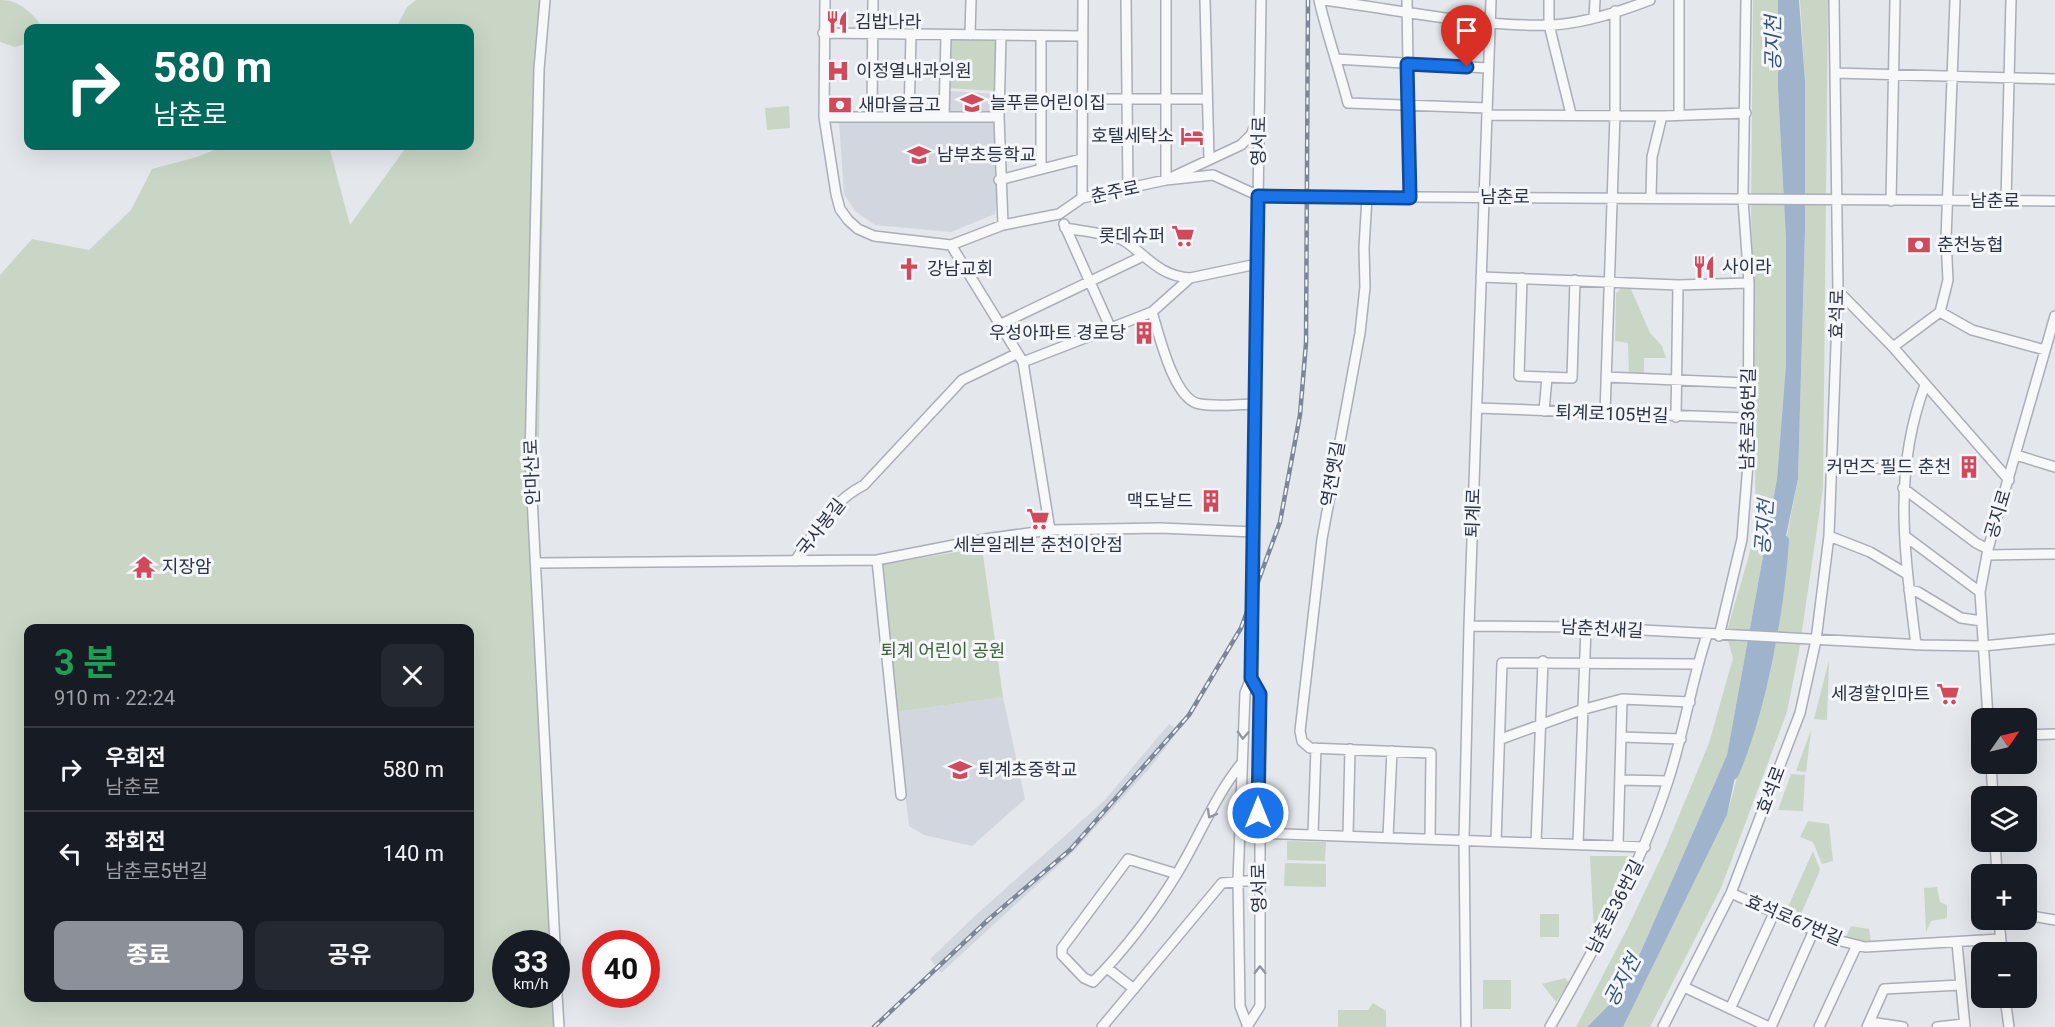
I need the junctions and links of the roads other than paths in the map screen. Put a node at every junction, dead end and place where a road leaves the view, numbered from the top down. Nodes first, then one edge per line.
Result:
1 (545, 0) edge
2 (825, 0) edge
3 (873, 0) edge
4 (971, 0) edge
5 (1083, 0) edge
6 (1126, 0) edge
7 (1166, 0) edge
8 (1205, 0) edge
9 (1261, 0) edge
10 (1321, 0) edge
11 (1407, 0) edge
12 (1491, 0) edge
13 (1549, 0) edge
14 (1595, 0) edge
15 (1648, 0) edge
16 (1679, 0) edge
17 (1746, 0) edge
18 (1834, 0) edge
19 (1895, 0) edge
20 (1955, 0) edge
21 (2011, 0) edge
22 (1406, 11) junction
23 (1615, 11) junction
24 (1594, 17) junction
25 (1490, 22) junction
26 (1549, 26) junction
27 (823, 33) junction
28 (872, 35) junction
29 (911, 35) junction
30 (946, 35) junction
31 (970, 35) junction
32 (1001, 35) junction
33 (1041, 36) junction
34 (1082, 36) junction
35 (1336, 59) junction
36 (1407, 64) junction
37 (1487, 68) junction
38 (1835, 73) junction
39 (1892, 74) junction
40 (1952, 75) junction
41 (2010, 76) junction
42 (2055, 79) edge
43 (1081, 99) junction
44 (1127, 99) junction
45 (1166, 99) junction
46 (1206, 99) junction
47 (1409, 104) junction
48 (1487, 111) junction
49 (1259, 113) junction
50 (1746, 113) junction
51 (1571, 114) junction
52 (1615, 114) junction
53 (1679, 115) junction
54 (1662, 116) junction
55 (824, 117) junction
56 (872, 117) junction
57 (909, 117) junction
58 (944, 117) junction
59 (999, 117) junction
60 (1081, 159) junction
61 (1209, 159) junction
62 (1041, 169) junction
63 (999, 180) junction
64 (1166, 180) junction
65 (1128, 190) junction
66 (1258, 196) junction
67 (1366, 197) junction
68 (1484, 197) junction
69 (1612, 197) junction
70 (1082, 198) junction
71 (1410, 198) junction
72 (1651, 198) junction
73 (1747, 200) junction
74 (1838, 200) junction
75 (1949, 200) junction
76 (1891, 201) junction
77 (2006, 201) junction
78 (2055, 201) edge
79 (1059, 214) junction
80 (1003, 225) junction
81 (1065, 228) junction
82 (951, 244) junction
83 (1142, 257) junction
84 (1257, 264) junction
85 (1481, 277) junction
86 (1190, 278) junction
87 (1522, 278) junction
88 (1575, 280) junction
89 (1088, 281) junction
90 (1609, 283) junction
91 (1749, 283) junction
92 (1678, 285) junction
93 (1838, 291) junction
94 (1152, 312) junction
95 (1940, 312) junction
96 (2055, 316) edge
97 (999, 325) junction
98 (1111, 329) junction
99 (1893, 347) junction
100 (2045, 350) junction
101 (1016, 354) junction
102 (1023, 362) junction
103 (1547, 377) junction
104 (1606, 377) junction
105 (1677, 382) junction
106 (1748, 384) junction
107 (1925, 385) junction
108 (1256, 404) junction
109 (1477, 408) junction
110 (1544, 411) junction
111 (1605, 413) junction
112 (1676, 417) junction
113 (1748, 418) junction
114 (2016, 455) junction
115 (2055, 467) edge
116 (1833, 468) junction
117 (1904, 469) junction
118 (2009, 480) junction
119 (1903, 488) junction
120 (1050, 530) junction
121 (1254, 532) junction
122 (1828, 536) junction
123 (1905, 536) junction
124 (1987, 552) junction
125 (2055, 554) edge
126 (877, 560) junction
127 (795, 561) junction
128 (537, 563) junction
129 (1907, 574) junction
130 (1910, 590) junction
131 (1980, 592) junction
132 (1982, 621) junction
133 (1469, 626) junction
134 (1586, 627) junction
135 (1707, 635) junction
136 (1719, 636) junction
137 (2055, 639) edge
138 (1816, 640) junction
139 (1916, 645) junction
140 (1983, 646) junction
141 (1543, 661) junction
142 (1584, 663) junction
143 (1697, 664) junction
144 (1251, 678) junction
145 (1622, 699) junction
146 (1690, 702) junction
147 (1987, 708) edge
148 (1581, 710) junction
149 (1541, 725) junction
150 (2055, 734) edge
151 (2037, 735) edge
152 (1621, 737) junction
153 (1501, 739) junction
154 (1681, 739) junction
155 (1313, 748) junction
156 (1350, 749) junction
157 (1392, 751) junction
158 (1241, 764) junction
159 (1620, 780) junction
160 (1668, 781) junction
161 (901, 795) dead end
162 (1258, 833) junction
163 (1313, 834) junction
164 (1348, 835) junction
165 (1388, 837) junction
166 (1430, 839) junction
167 (1464, 840) junction
168 (1496, 842) junction
169 (1536, 843) junction
170 (1578, 844) junction
171 (1618, 845) junction
172 (1645, 847) junction
173 (1177, 874) junction
174 (1258, 880) junction
175 (1238, 881) junction
176 (1731, 893) junction
177 (1775, 911) junction
178 (2037, 917) edge
179 (2055, 920) edge
180 (554, 930) edge
181 (1814, 930) junction
182 (2000, 930) edge
183 (2001, 939) junction
184 (2001, 942) edge
185 (1957, 943) junction
186 (1857, 945) junction
187 (1107, 968) junction
188 (1960, 985) junction
189 (1684, 987) junction
190 (1134, 989) junction
191 (558, 1008) edge
192 (2006, 1008) edge
193 (1730, 1009) junction
194 (1869, 1025) edge
195 (1248, 1026) edge
196 (1666, 1026) edge
197 (1965, 1026) edge
198 (559, 1027) edge
199 (1102, 1027) edge
200 (1467, 1027) edge
201 (1550, 1027) edge
202 (1770, 1027) edge
203 (1819, 1027) edge
204 (1903, 1027) edge
205 (1937, 1027) edge
206 (2009, 1027) edge

1 - 128 street, 안마산로
2 - 27 street, 춘주로
3 - 28 street
4 - 31 street
5 - 34 street
6 - 44 street
7 - 45 street
8 - 46 street
9 - 49 street, 영서로
10 - 22 street
10 - 35 street
11 - 22 street
12 - 25 street, 퇴계로
13 - 26 street
14 - 24 street
15 - 23 street
16 - 53 street
17 - 50 street, 남춘로36번길
18 - 38 street, 효석로
19 - 39 street
20 - 40 street
21 - 41 street
22 - 25 street
22 - 36 street
23 - 24 street
23 - 52 street
24 - 26 street
25 - 26 street
25 - 37 street, 퇴계로
26 - 51 street
27 - 28 street
27 - 55 street, 춘주로
28 - 29 street
28 - 56 street
29 - 30 street
29 - 57 street
30 - 31 street
30 - 58 street
31 - 32 street
32 - 33 street
32 - 59 street
33 - 34 street
33 - 62 street
34 - 43 street
35 - 36 street
35 - 47 street
36 - 37 street
36 - 47 street
37 - 48 street, 퇴계로
38 - 39 street
38 - 74 street, 효석로
39 - 40 street
39 - 76 street
40 - 41 street
40 - 75 street
41 - 42 street
41 - 77 street
43 - 44 street
43 - 60 street
44 - 45 street
44 - 65 street
45 - 46 street
45 - 64 street
46 - 61 street
47 - 48 street
47 - 71 street
48 - 51 street
48 - 68 street, 퇴계로
49 - 61 street, 춘주로
49 - 66 street, 영서로
50 - 53 street
50 - 73 street, 남춘로36번길
51 - 52 street
52 - 54 street
52 - 69 street
53 - 54 street
54 - 72 street
55 - 56 street
55 - 82 street, 춘주로
56 - 57 street
57 - 58 street
58 - 59 street
59 - 63 street
60 - 62 street
60 - 70 street
61 - 64 street, 춘주로
62 - 63 street
63 - 80 street
64 - 65 street, 춘주로
64 - 66 street
65 - 70 street, 춘주로
66 - 67 street, 남춘로
66 - 84 street, 영서로
67 - 71 street, 남춘로
67 - 155 street, 역전옛길
68 - 69 street, 남춘로
68 - 71 street, 남춘로
68 - 85 street, 퇴계로
69 - 72 street, 남춘로
69 - 90 street
70 - 79 street, 춘주로
72 - 73 street, 남춘로
73 - 74 street, 남춘로
73 - 91 street, 남춘로36번길
74 - 76 street, 남춘로
74 - 93 street, 효석로
75 - 76 street, 남춘로
75 - 77 street, 남춘로
75 - 95 street
77 - 78 street, 남춘로
79 - 80 street, 춘주로
79 - 81 street
80 - 82 street, 춘주로
81 - 83 street
81 - 89 street
82 - 97 street
83 - 86 street
83 - 89 street
84 - 86 street
84 - 108 street, 영서로
85 - 87 street
85 - 109 street, 퇴계로
86 - 94 street
87 - 88 street
87 - 103 street
88 - 90 street
88 - 103 street
89 - 97 street
89 - 98 street
90 - 92 street
90 - 104 street
91 - 92 street
91 - 106 street, 남춘로36번길
92 - 105 street
93 - 99 street
93 - 116 street, 효석로
94 - 98 street
94 - 108 street
95 - 99 street
95 - 100 street
96 - 100 street, 공지로
97 - 101 street
98 - 102 street
99 - 107 street
100 - 114 street, 공지로
101 - 102 street
101 - 127 street, 국사봉길
102 - 120 street
103 - 110 street
104 - 105 street
104 - 111 street
105 - 106 street
105 - 112 street
106 - 113 street, 남춘로36번길
107 - 117 street
107 - 118 street
108 - 121 street, 영서로
109 - 110 street, 퇴계로105번길
109 - 133 street, 퇴계로
110 - 111 street, 퇴계로105번길
111 - 112 street, 퇴계로105번길
112 - 113 street, 퇴계로105번길
113 - 136 street, 남춘로36번길
114 - 115 street
114 - 118 street, 공지로
116 - 117 street
116 - 122 street, 효석로
117 - 119 street
118 - 124 street, 공지로
119 - 123 street
119 - 124 street
120 - 121 street
120 - 126 street
121 - 144 street, 영서로
122 - 129 street
122 - 138 street, 효석로
123 - 129 street
123 - 131 street
124 - 125 street
124 - 131 street, 공지로
126 - 127 street
126 - 161 street
127 - 128 street, 국사봉길
128 - 180 street, 안마산로
129 - 130 street
130 - 132 street
130 - 139 street
131 - 132 street, 공지로
132 - 140 street, 공지로
133 - 134 street, 남춘천새길
133 - 167 street, 퇴계로
134 - 135 street, 남춘천새길
134 - 142 street
135 - 136 street, 남춘천새길
135 - 143 street, 남춘로36번길
136 - 138 street, 남춘천새길
137 - 140 street
138 - 139 street
138 - 176 street, 효석로
139 - 140 street
140 - 147 street, 공지로
141 - 142 street
141 - 149 street
141 - 153 street
142 - 143 street
142 - 148 street
143 - 146 street, 남춘로36번길
144 -> 158 street, 영서로
144 - 162 street, 영서로
145 - 146 street
145 - 148 street
145 - 152 street
146 - 154 street, 남춘로36번길
148 - 149 street
148 - 170 street
149 - 153 street
149 - 169 street
150 - 151 street
152 - 154 street
152 - 159 street
153 - 168 street
154 - 160 street, 남춘로36번길
155 - 156 street
155 - 163 street
156 - 157 street
156 - 164 street
157 - 165 street
157 - 166 street
158 -> 173 street
158 - 175 street, 영서로
159 - 160 street
159 - 171 street
160 - 172 street, 남춘로36번길
162 - 163 street
162 - 174 street, 영서로
163 - 164 street
164 - 165 street
165 - 166 street
166 - 167 street
167 - 168 street
167 - 200 street, 퇴계로
168 - 169 street
169 - 170 street
170 - 171 street
171 - 172 street
172 - 201 street, 남춘로36번길
173 - 187 street
173 - 187 street
174 - 175 street
195 -> 174 street, 영서로
175 - 190 street
175 - 195 street, 영서로
176 - 177 street, 효석로67번길
176 - 189 street, 효석로
177 - 181 street, 효석로67번길
177 - 193 street
178 - 179 street
181 - 186 street, 효석로67번길
181 - 202 street
182 - 183 street
183 - 184 street
183 - 185 street, 효석로67번길
185 - 186 street, 효석로67번길
185 - 188 street
186 - 203 street
187 - 190 street
188 - 194 street
188 - 197 street
189 - 193 street
189 - 196 street, 효석로
190 - 199 street
191 - 198 street
192 - 206 street
193 - 202 street
194 - 204 street
197 - 205 street

